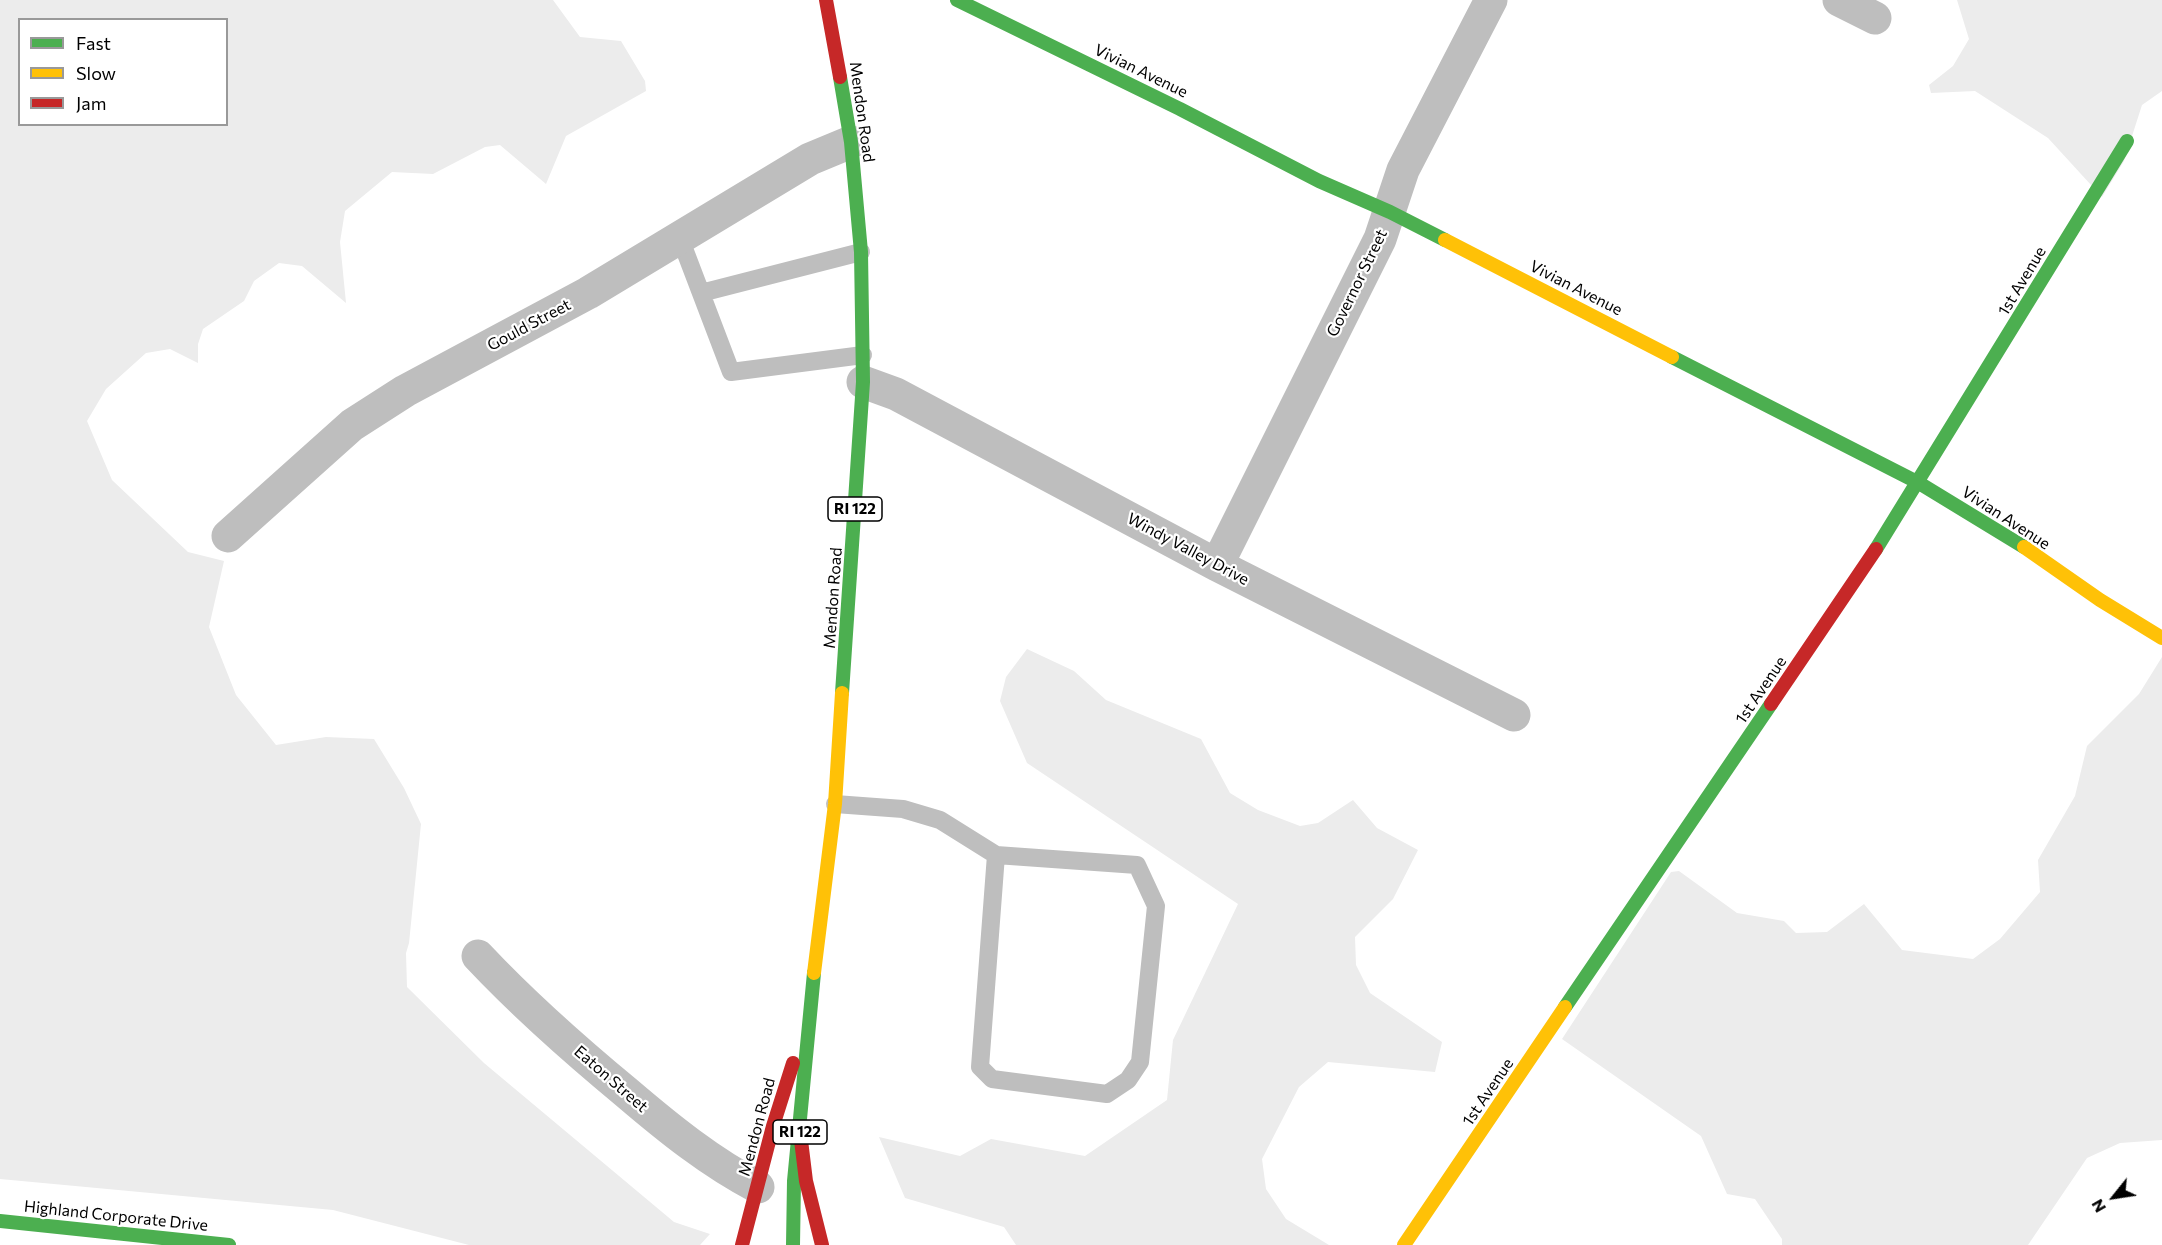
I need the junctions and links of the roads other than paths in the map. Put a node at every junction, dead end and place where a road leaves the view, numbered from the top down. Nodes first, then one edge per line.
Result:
1 (826, 0) edge
2 (957, 0) edge
3 (1491, 0) edge
4 (1839, 0) edge
5 (1875, 18) dead end
6 (2127, 141) dead end
7 (851, 142) junction
8 (1390, 212) junction
9 (680, 238) junction
10 (861, 252) junction
11 (701, 292) junction
12 (863, 368) junction
13 (1919, 483) junction
14 (228, 536) dead end
15 (1217, 565) junction
16 (2162, 638) edge
17 (1514, 715) dead end
18 (835, 804) junction
19 (996, 855) junction
20 (478, 956) dead end
21 (808, 1019) junction
22 (800, 1132) junction
23 (758, 1187) junction
24 (0, 1221) edge
25 (229, 1245) edge
26 (742, 1245) edge
27 (793, 1245) edge
28 (822, 1245) edge
29 (1404, 1245) edge

1 - 7 main road, Mendon Road / RI 122
2 - 8 main road, Vivian Avenue
3 - 8 street, Governor Street
4 - 5 street
6 - 13 main road, 1st Avenue
7 - 9 street, Gould Street
7 - 10 main road, Mendon Road / RI 122
8 - 13 main road, Vivian Avenue
8 - 15 street, Governor Street
9 - 11 lane
9 - 14 street, Gould Street
10 - 11 lane
10 - 12 main road, Mendon Road / RI 122
11 - 12 lane
12 - 15 street, Windy Valley Drive
12 - 18 main road, Mendon Road / RI 122
13 - 16 main road, Vivian Avenue
13 - 29 main road, 1st Avenue
15 - 17 street, Windy Valley Drive
18 - 19 lane
18 - 21 main road, Mendon Road / RI 122
19 - 19 lane
20 - 23 street, Eaton Street
21 - 22 main road, Mendon Road / RI 122
21 - 23 main road, Mendon Road / RI 122
22 - 27 main road, Mendon Road / RI 122
22 - 28 main road
23 - 26 main road, Mendon Road / RI 122
24 - 25 main road, Highland Corporate Drive

